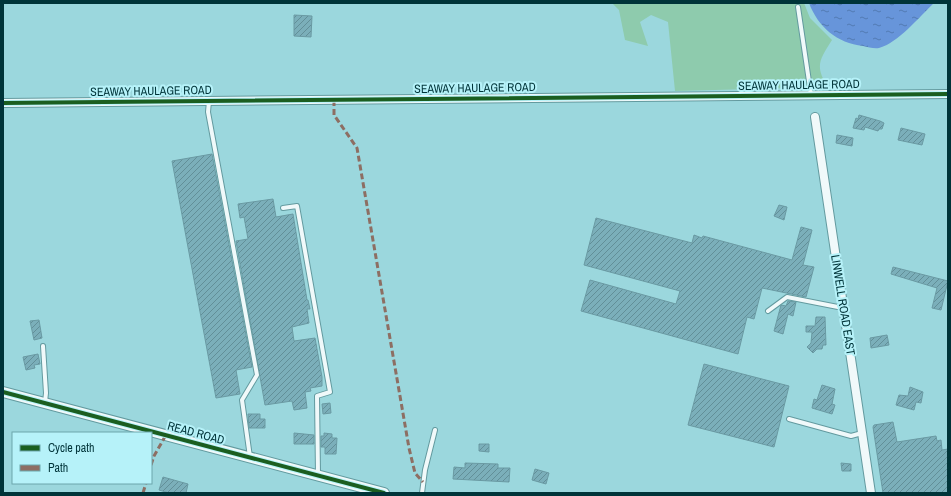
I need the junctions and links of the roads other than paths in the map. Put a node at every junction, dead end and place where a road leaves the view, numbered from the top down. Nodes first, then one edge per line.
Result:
1 (798, 7) dead end
2 (948, 94) edge
3 (811, 95) junction
4 (209, 101) junction
5 (3, 103) edge
6 (815, 117) dead end
7 (282, 208) dead end
8 (844, 308) junction
9 (768, 311) dead end
10 (43, 346) dead end
11 (3, 392) edge
12 (44, 403) junction
13 (789, 419) dead end
14 (435, 430) dead end
15 (862, 433) junction
16 (250, 457) junction
17 (318, 476) junction
18 (384, 493) edge
19 (422, 493) edge
20 (871, 493) edge

1 - 3 lane
2 - 3 street, SEAWAY HAULAGE ROAD
3 - 4 street, SEAWAY HAULAGE ROAD
4 - 5 street, SEAWAY HAULAGE ROAD
4 - 16 lane
6 - 8 street, LINWELL ROAD EAST
7 - 17 lane
8 - 9 lane
8 - 15 street, LINWELL ROAD EAST
10 - 12 lane
11 - 12 street, READ ROAD
12 - 16 street, READ ROAD
13 - 15 lane
14 - 19 lane
15 - 20 street, LINWELL ROAD EAST
16 - 17 street, READ ROAD
17 - 18 street, READ ROAD

